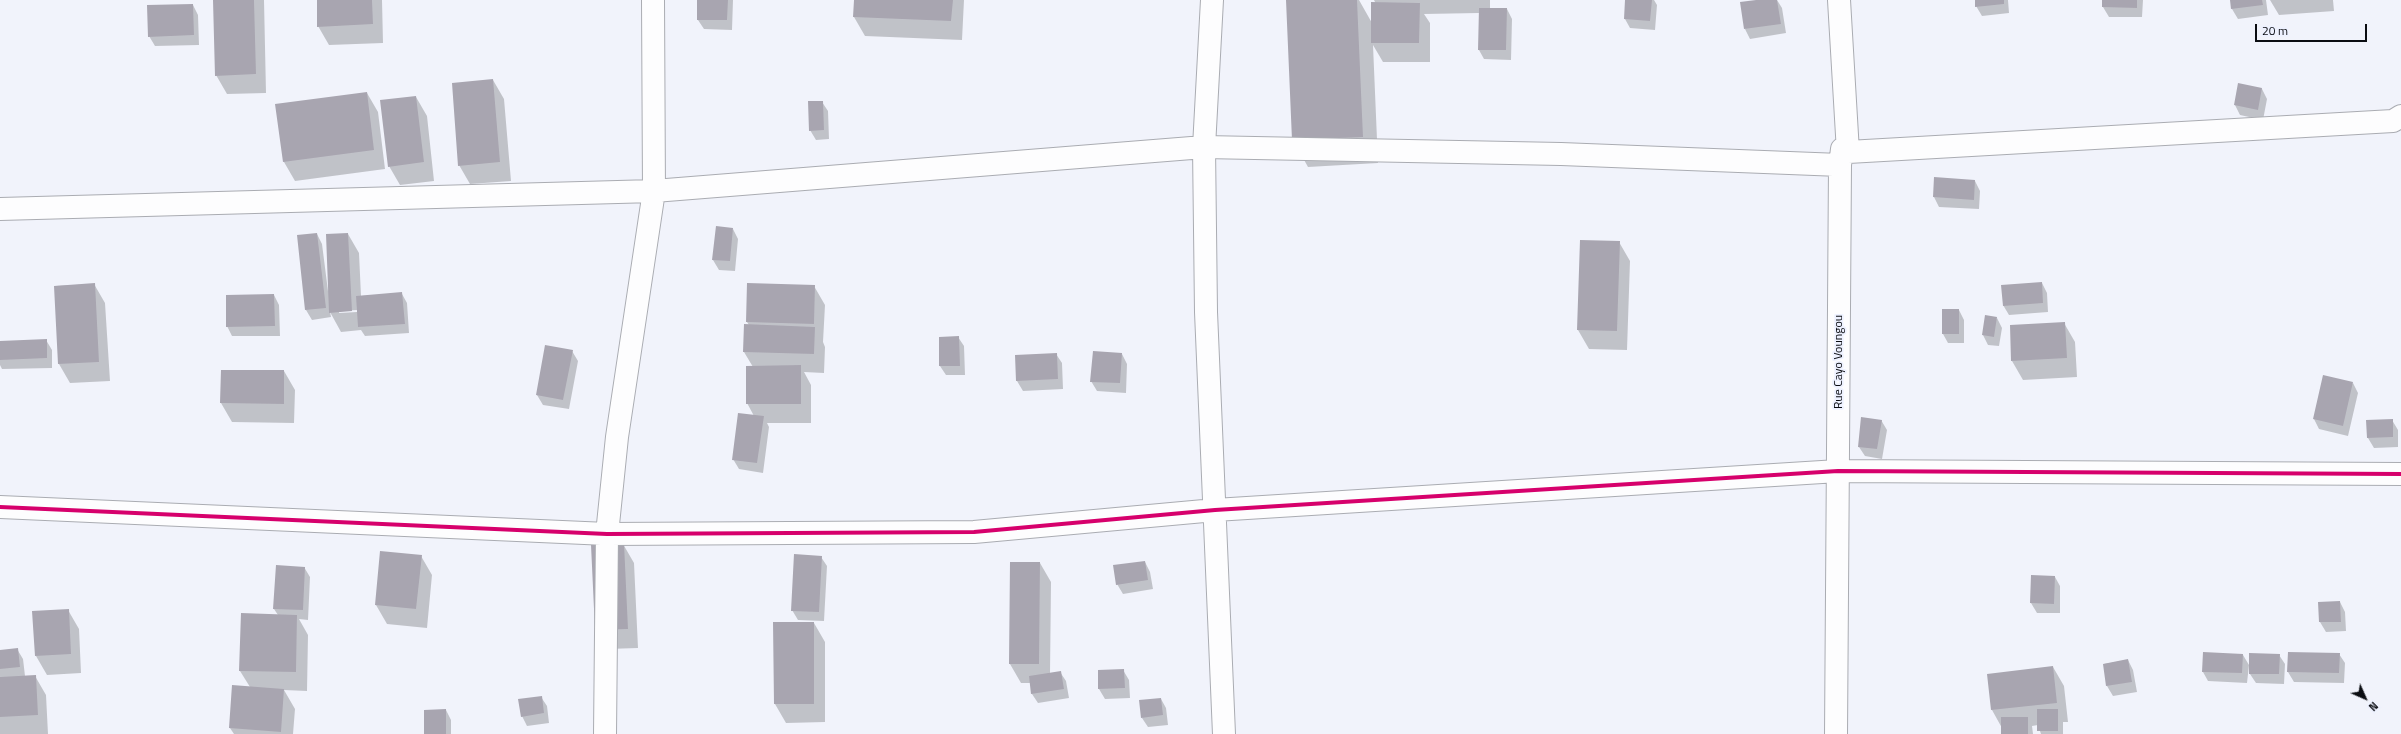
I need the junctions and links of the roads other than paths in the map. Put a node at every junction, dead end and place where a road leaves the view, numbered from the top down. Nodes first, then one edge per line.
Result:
1 (653, 0) edge
2 (1212, 0) edge
3 (1839, 0) edge
4 (2401, 116) edge
5 (1204, 147) junction
6 (1844, 158) junction
7 (654, 191) junction
8 (0, 209) edge
9 (1838, 471) junction
10 (2401, 474) edge
11 (0, 507) edge
12 (1215, 510) junction
13 (607, 534) junction
14 (605, 734) edge
15 (1224, 734) edge
16 (1836, 734) edge

1 - 7 street
2 - 5 street
3 - 6 street, Rue Cayo Voungou
4 - 6 street
5 - 6 street
5 - 7 street
5 - 12 street
6 - 9 street, Rue Cayo Voungou
7 - 8 street
7 - 13 street
9 - 10 street
9 - 12 street
9 - 16 street, Rue Cayo Voungou
11 - 13 street
12 - 13 street
12 - 15 street
13 - 14 street

